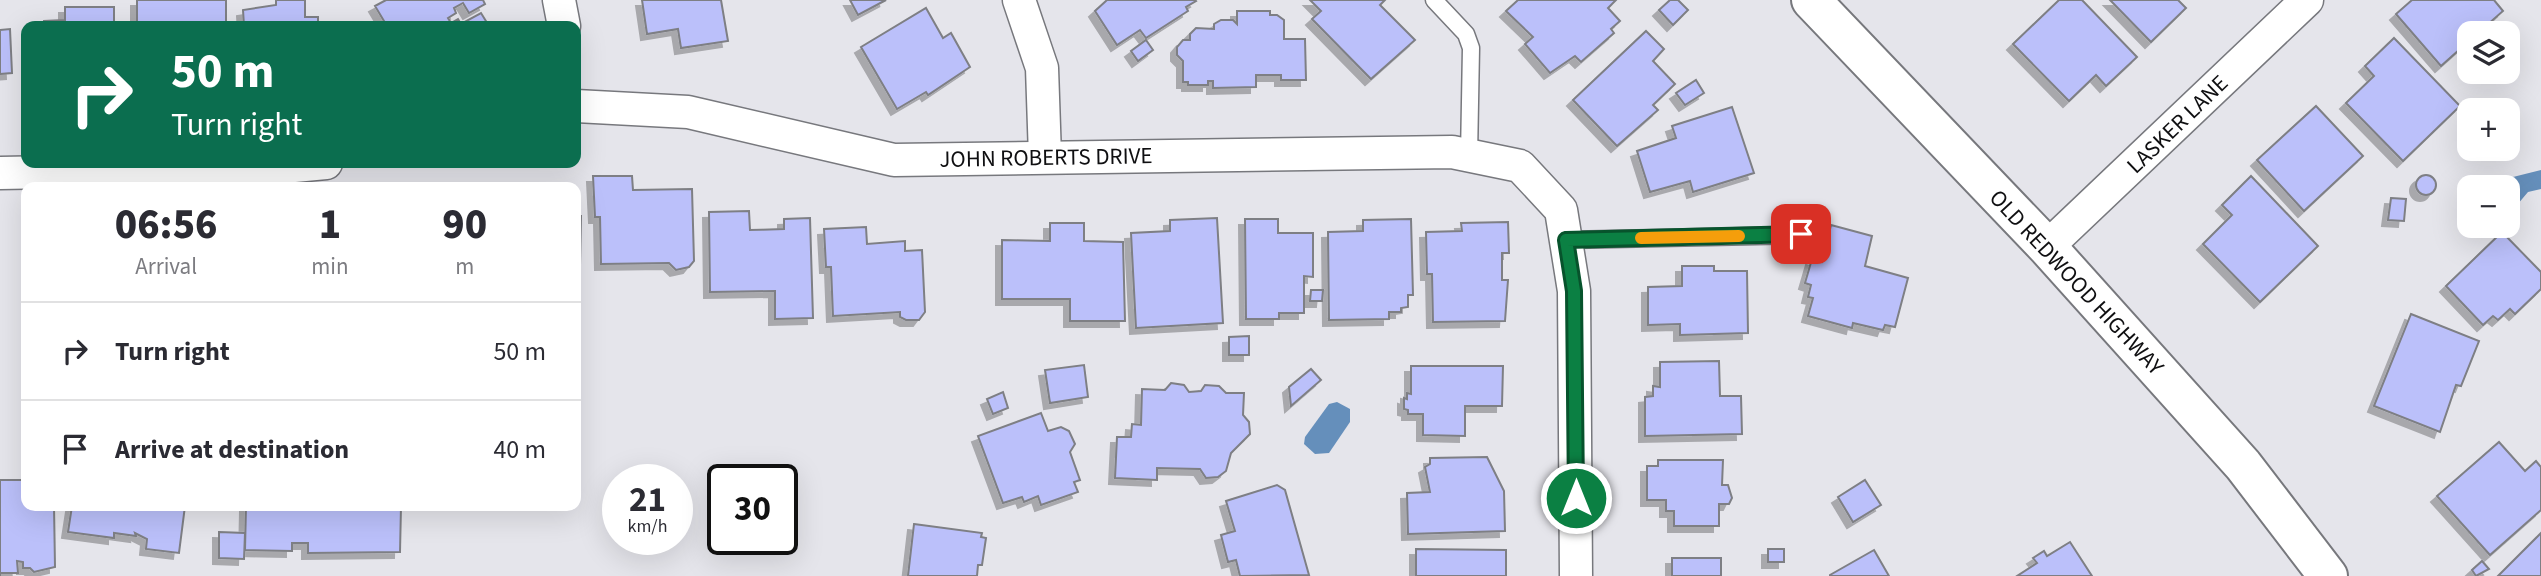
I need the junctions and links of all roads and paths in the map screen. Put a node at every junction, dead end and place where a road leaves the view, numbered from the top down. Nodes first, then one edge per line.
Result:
1 (559, 0) edge
2 (1019, 0) edge
3 (1434, 0) edge
4 (1811, 0) edge
5 (2307, 0) edge
6 (563, 21) edge
7 (581, 106) edge
8 (1469, 156) junction
9 (1045, 157) junction
10 (282, 168) edge
11 (0, 173) edge
12 (1801, 234) dead end
13 (1566, 240) junction
14 (2047, 247) junction
15 (1576, 576) edge
16 (2328, 576) edge

1 - 6 street
2 - 9 street
3 - 8 lane
4 - 14 main road, OLD REDWOOD HIGHWAY
5 - 14 street, LASKER LANE
7 - 9 street, JOHN ROBERTS DRIVE
8 - 9 street, JOHN ROBERTS DRIVE
8 - 13 street, JOHN ROBERTS DRIVE
10 - 11 street
12 - 13 lane
13 - 15 street
14 - 16 main road, OLD REDWOOD HIGHWAY

